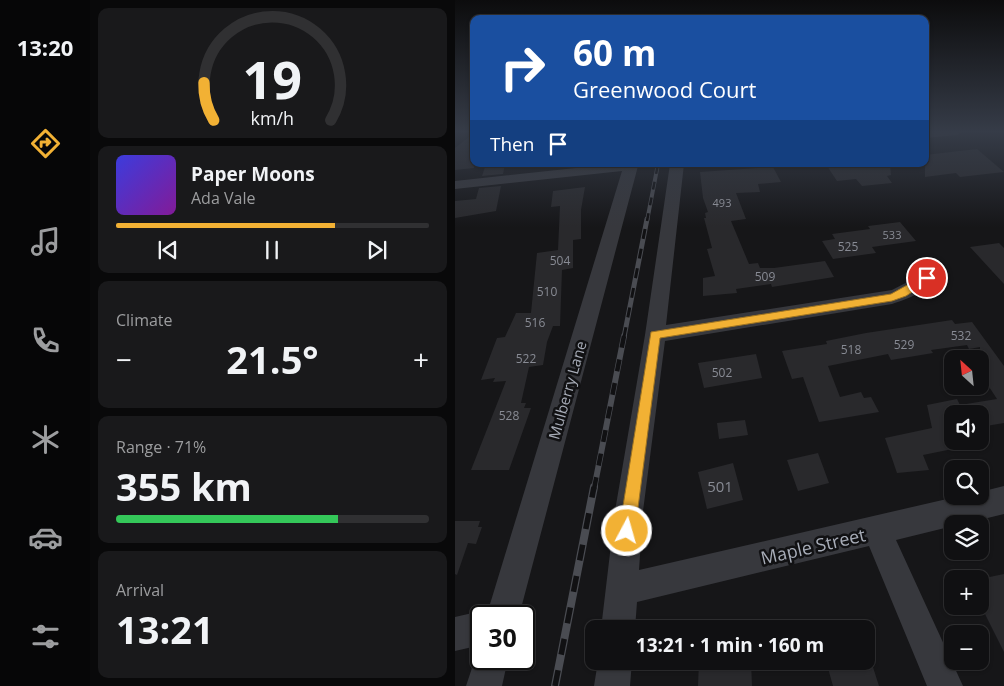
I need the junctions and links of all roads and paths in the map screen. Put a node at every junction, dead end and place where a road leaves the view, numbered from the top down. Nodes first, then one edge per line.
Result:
1 (613, 167) edge
2 (630, 167) edge
3 (677, 167) edge
4 (455, 185) edge
5 (927, 278) dead end
6 (655, 335) junction
7 (1004, 500) edge
8 (877, 531) junction
9 (621, 590) junction
10 (506, 605) edge
11 (619, 620) edge
12 (470, 631) edge
13 (455, 634) edge
14 (488, 670) edge
15 (614, 670) edge
16 (484, 686) edge
17 (612, 686) edge
18 (945, 686) edge

1 - 4 street
2 - 10 street, Mulberry Lane
3 - 6 street
5 - 6 street
6 - 9 street
7 - 8 street, Maple Street
8 - 9 street, Maple Street
8 - 18 street
9 - 11 street
12 - 13 street
14 - 16 street
15 - 17 street

